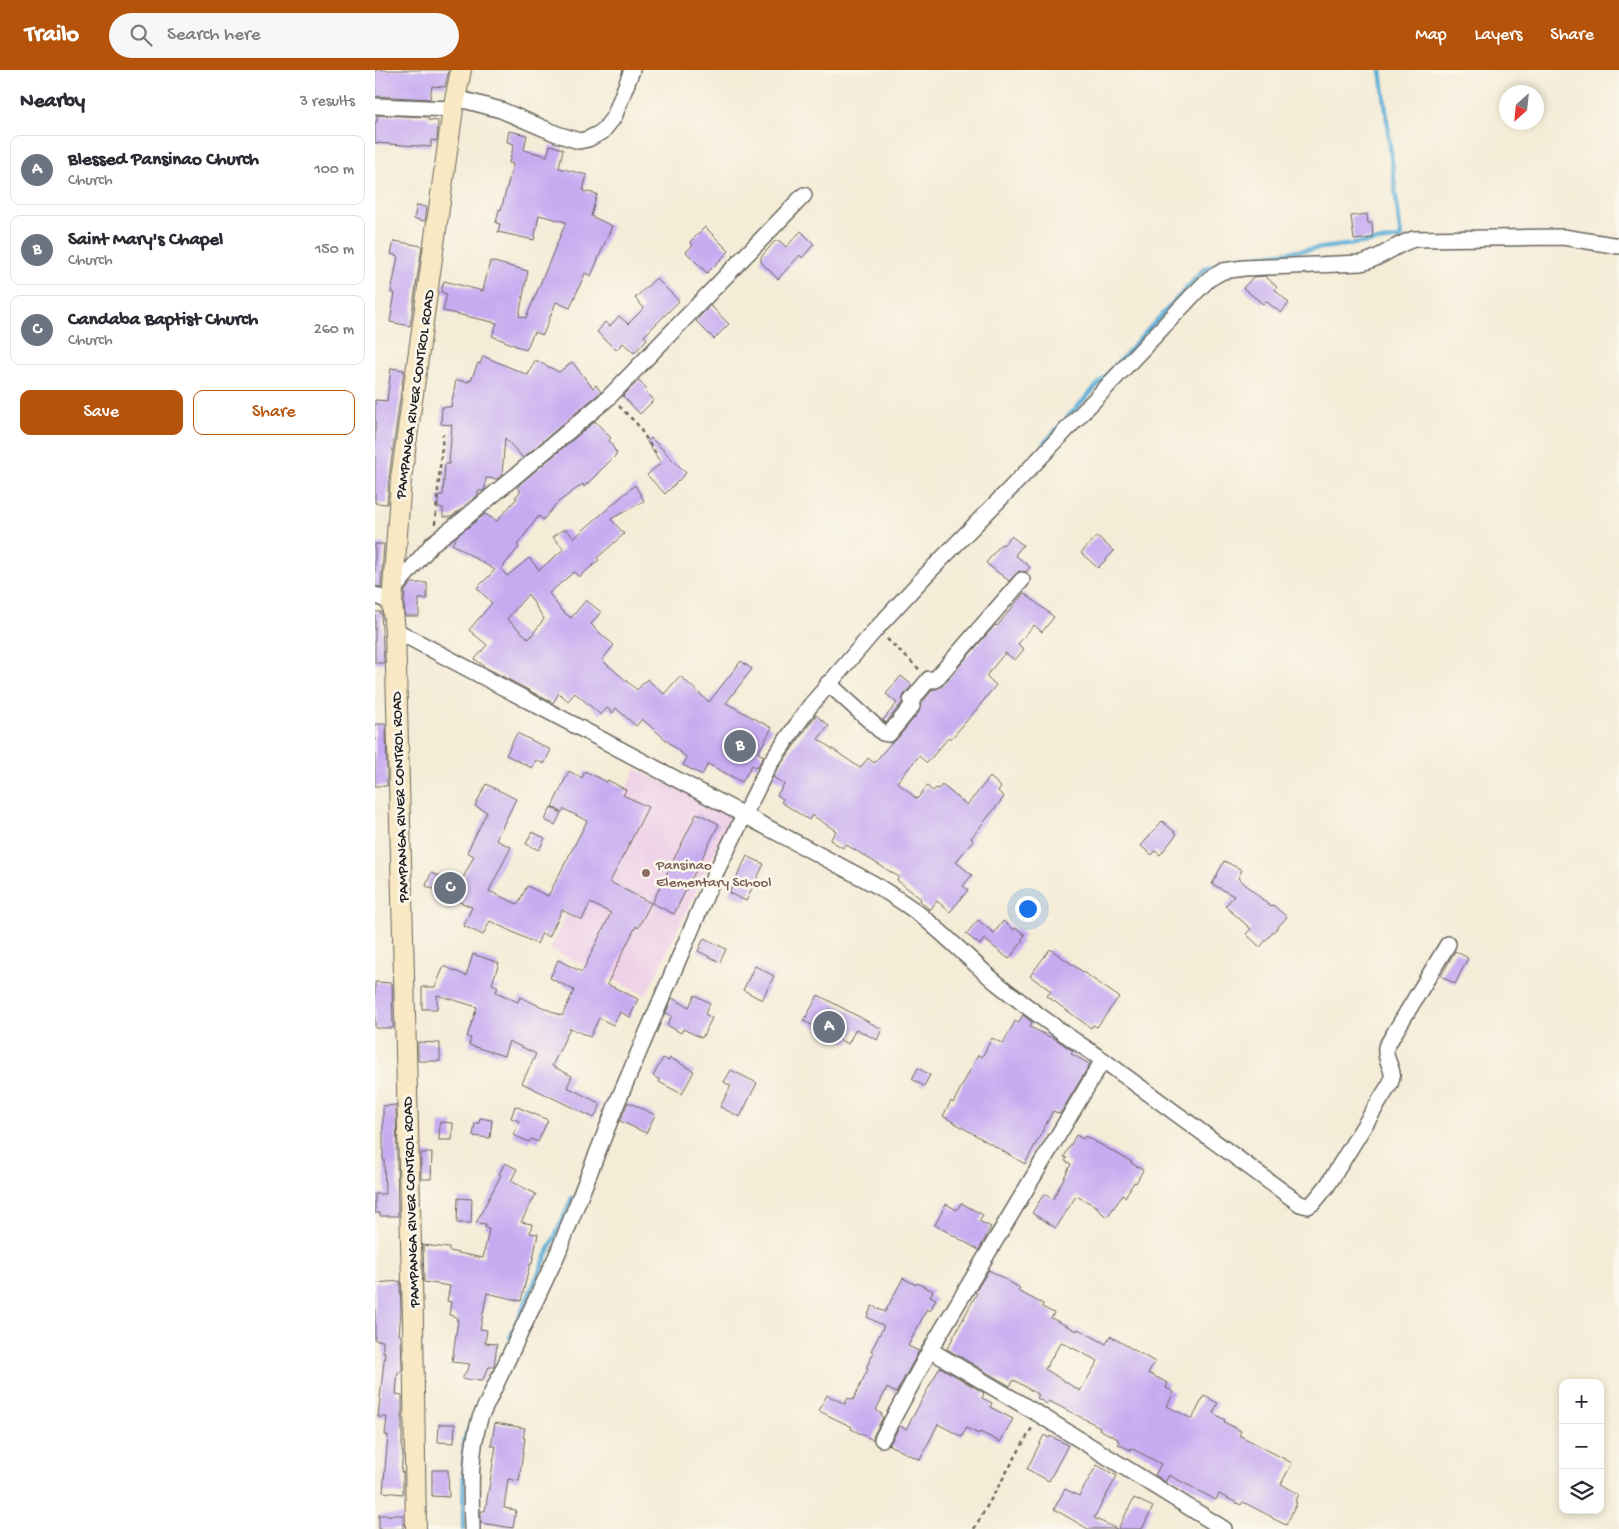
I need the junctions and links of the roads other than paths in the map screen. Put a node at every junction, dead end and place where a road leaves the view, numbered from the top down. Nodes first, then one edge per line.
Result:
1 (461, 70) edge
2 (632, 70) edge
3 (455, 103) junction
4 (375, 106) edge
5 (804, 195) dead end
6 (1619, 246) edge
7 (1022, 580) dead end
8 (387, 596) edge
9 (395, 630) junction
10 (828, 683) junction
11 (744, 815) junction
12 (1448, 944) dead end
13 (1103, 1060) junction
14 (930, 1350) junction
15 (882, 1439) dead end
16 (416, 1529) edge
17 (472, 1529) edge
18 (1224, 1529) edge

1 - 3 main road, PAMPANGA RIVER CONTROL ROAD
2 - 3 street
3 - 4 street
3 - 8 main road, PAMPANGA RIVER CONTROL ROAD
5 - 8 street
6 - 10 street
7 - 10 street
8 - 9 main road, PAMPANGA RIVER CONTROL ROAD
9 - 11 street
9 - 16 main road, PAMPANGA RIVER CONTROL ROAD
10 - 11 street
11 - 13 street
11 - 17 street
12 - 13 street
13 - 14 street
14 - 15 street
14 - 18 street

